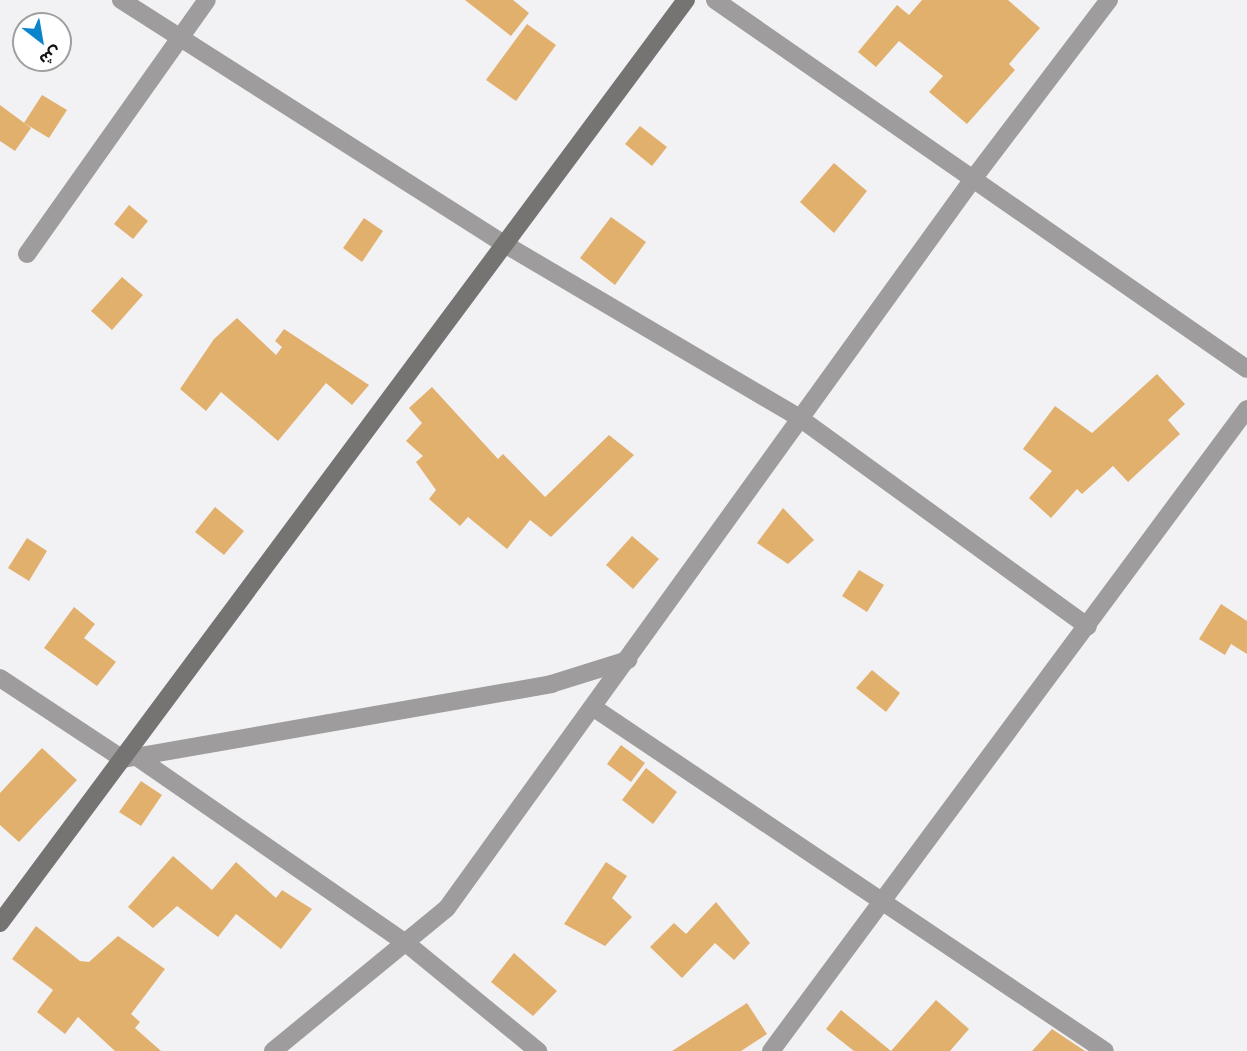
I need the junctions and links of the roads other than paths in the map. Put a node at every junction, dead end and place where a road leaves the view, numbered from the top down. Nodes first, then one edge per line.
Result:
1 (121, 0) edge
2 (207, 0) edge
3 (686, 0) edge
4 (715, 0) edge
5 (1109, 0) edge
6 (180, 39) junction
7 (973, 179) junction
8 (506, 245) junction
9 (27, 254) dead end
10 (1247, 369) edge
11 (1247, 409) edge
12 (801, 419) junction
13 (1088, 627) junction
14 (628, 660) junction
15 (0, 678) edge
16 (594, 708) junction
17 (130, 758) junction
18 (884, 899) junction
19 (0, 923) edge
20 (406, 943) junction
21 (273, 1051) edge
22 (538, 1051) edge
23 (771, 1051) edge
24 (1105, 1051) edge

1 - 6 street
2 - 6 street
3 - 8 street
4 - 7 street
5 - 7 street
6 - 8 street
6 - 9 street
7 - 10 street
7 - 12 street
8 - 12 street
8 - 17 street
11 - 13 street
12 - 13 street
12 - 14 street
13 - 18 street
14 - 16 street
14 - 17 street
15 - 17 street
16 - 18 street
16 - 20 street
17 - 19 street
17 - 20 street
18 - 23 street
18 - 24 street
20 - 21 street
20 - 22 street

